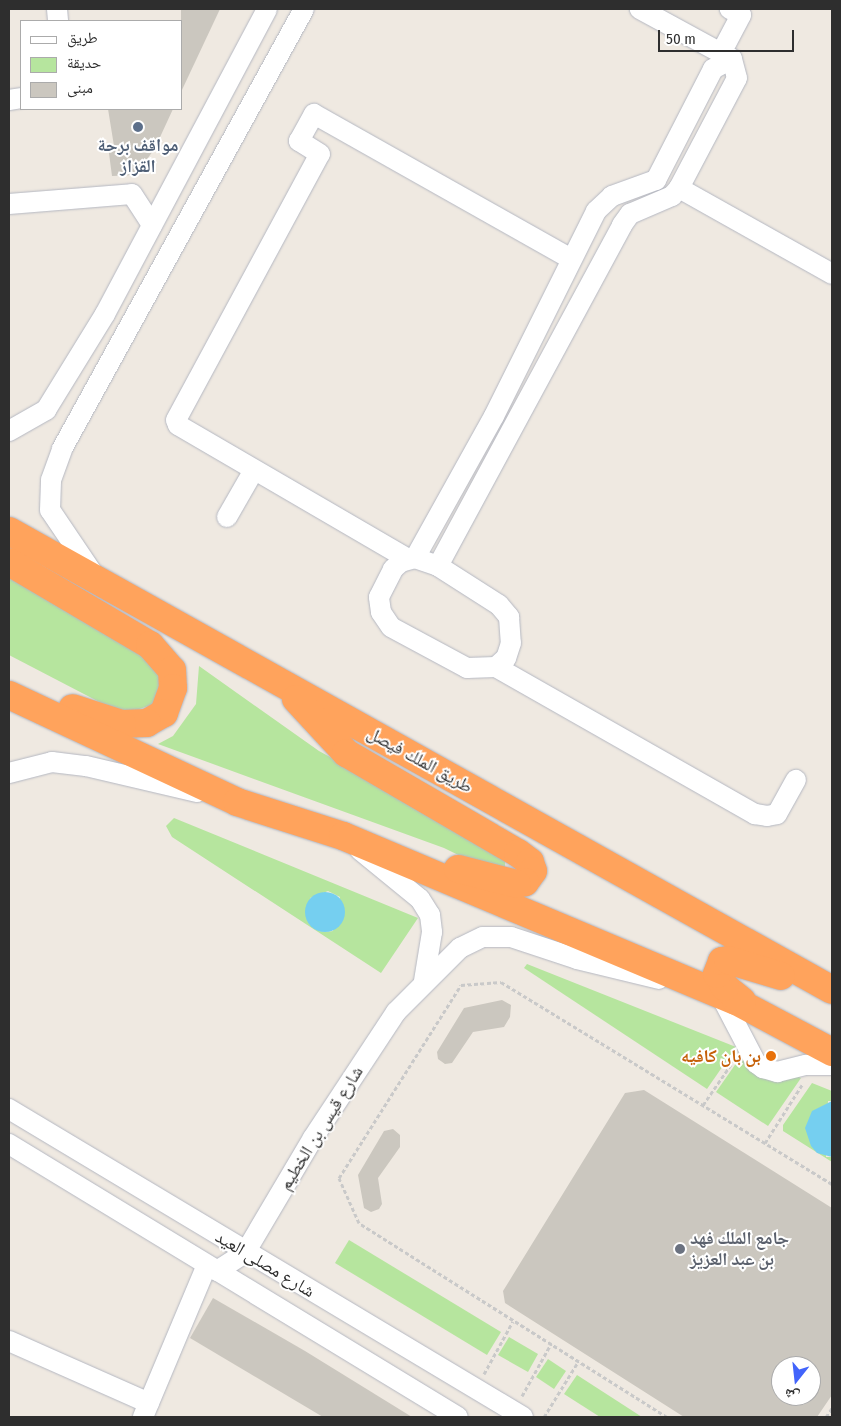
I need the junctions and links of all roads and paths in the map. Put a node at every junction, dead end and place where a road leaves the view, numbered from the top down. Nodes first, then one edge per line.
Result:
1 (267, 9) edge
2 (304, 9) edge
3 (640, 9) edge
4 (730, 9) edge
5 (727, 56) junction
6 (679, 188) junction
7 (9, 204) edge
8 (152, 225) junction
9 (571, 259) junction
10 (832, 274) edge
11 (9, 431) edge
12 (254, 470) junction
13 (227, 517) dead end
14 (9, 531) edge
15 (412, 559) junction
16 (9, 562) edge
17 (438, 566) junction
18 (96, 578) junction
19 (496, 667) junction
20 (277, 680) junction
21 (9, 688) edge
22 (9, 695) edge
23 (9, 773) edge
24 (796, 780) dead end
25 (237, 802) junction
26 (343, 836) junction
27 (374, 849) junction
28 (424, 981) junction
29 (832, 992) edge
30 (712, 993) junction
31 (753, 1010) junction
32 (746, 1043) junction
33 (826, 1061) edge
34 (702, 1105) junction
35 (9, 1108) edge
36 (764, 1143) junction
37 (9, 1144) edge
38 (832, 1184) edge
39 (245, 1253) junction
40 (212, 1268) junction
41 (513, 1321) junction
42 (9, 1341) edge
43 (551, 1344) junction
44 (578, 1362) junction
45 (476, 1389) junction
46 (832, 1408) edge
47 (146, 1410) edge
48 (518, 1414) edge
49 (458, 1417) edge
50 (544, 1417) edge
51 (667, 1417) edge
52 (826, 1417) edge

1 - 8 street
2 - 18 street
3 - 5 street
4 - 5 street
5 - 6 street
5 - 9 street
6 - 10 street
6 - 17 street
7 - 8 street
8 - 11 street
9 - 12 street
9 - 15 street
12 - 13 street
12 - 15 street
14 - 18 highway, طريق الملك فيصل
15 - 17 street
15 - 19 street
16 - 21 highway
17 - 19 street
18 - 20 highway, طريق الملك فيصل
19 - 24 street
20 - 27 highway
20 - 29 highway, طريق الملك فيصل
22 - 25 highway
23 - 25 street
25 - 26 highway
26 - 27 highway
26 - 28 street
27 - 30 highway
28 - 30 street, شارع قيس بن الخطيم
28 - 39 street, شارع قيس بن الخطيم
29 - 31 highway
30 - 31 highway
30 - 32 street
31 - 33 highway
32 - 33 street
32 - 34 path
33 - 36 path
34 - 36 path
34 - 41 path
35 - 39 street, شارع مصلى العيد
36 - 38 path
37 - 40 street, شارع مصلى العيد
39 - 40 street, شارع قيس بن الخطيم
39 - 45 street, شارع مصلى العيد
40 - 47 street
40 - 49 street, شارع مصلى العيد
41 - 43 path
41 - 45 path
42 - 47 street
43 - 44 path
43 - 48 path
44 - 50 path
44 - 51 path
45 - 48 street, شارع مصلى العيد
46 - 52 path

